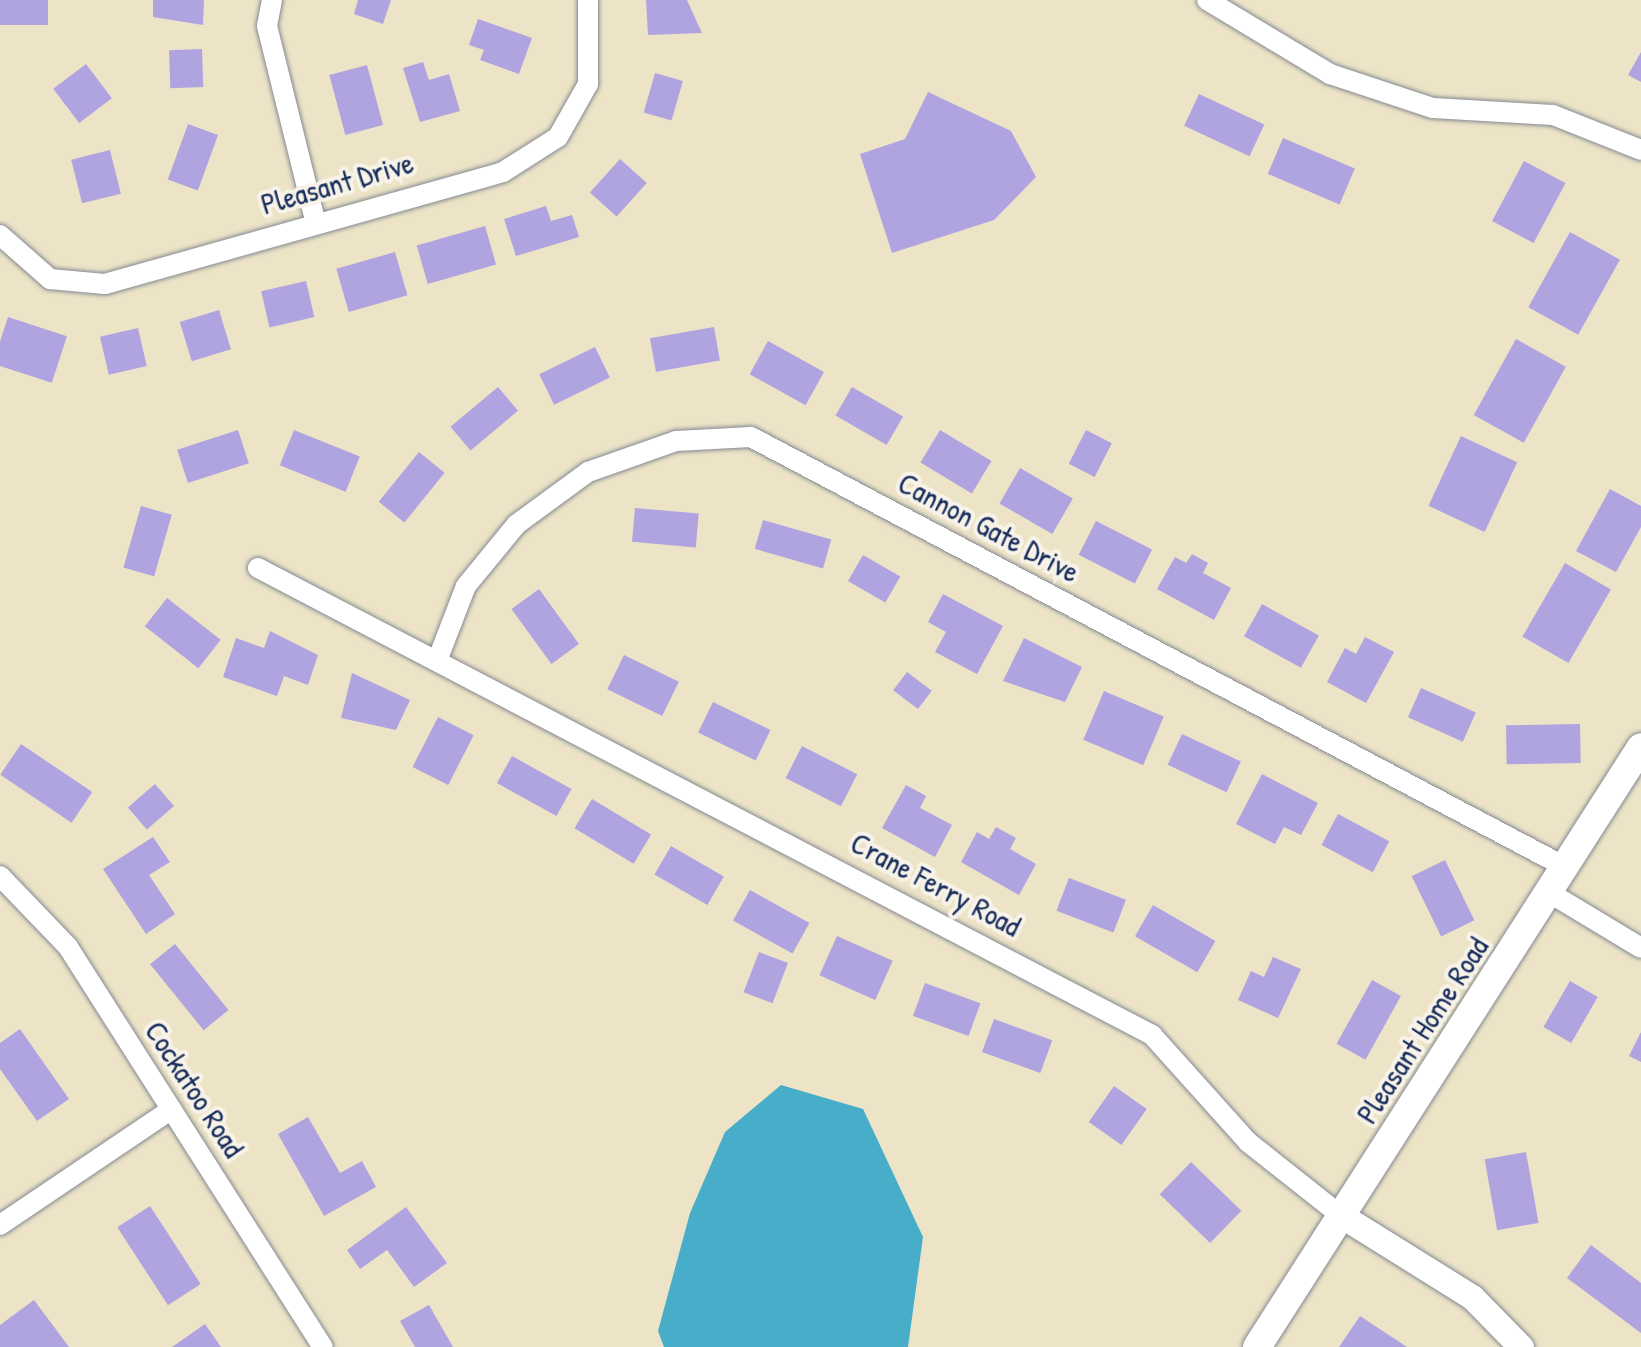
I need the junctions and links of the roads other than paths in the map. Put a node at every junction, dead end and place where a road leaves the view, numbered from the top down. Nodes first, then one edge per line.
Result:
1 (272, 0) edge
2 (588, 0) edge
3 (1207, 0) edge
4 (1641, 150) edge
5 (315, 220) junction
6 (0, 235) edge
7 (258, 568) dead end
8 (438, 661) junction
9 (1641, 747) edge
10 (1567, 868) junction
11 (0, 876) edge
12 (1550, 893) junction
13 (1641, 948) edge
14 (172, 1109) junction
15 (1339, 1214) junction
16 (0, 1225) edge
17 (323, 1347) edge
18 (1257, 1347) edge
19 (1520, 1347) edge

1 - 5 street
2 - 5 street, Pleasant Drive
3 - 4 street
5 - 6 street, Pleasant Drive
7 - 8 street, Crane Ferry Road
8 - 10 street, Cannon Gate Drive
8 - 15 street, Crane Ferry Road
9 - 10 main road, Pleasant Home Road
10 - 12 main road, Pleasant Home Road
11 - 14 street, Cockatoo Road
12 - 13 street
12 - 15 main road, Pleasant Home Road
14 - 16 street
14 - 17 street, Cockatoo Road
15 - 18 main road, Pleasant Home Road
15 - 19 street, Crane Ferry Road

